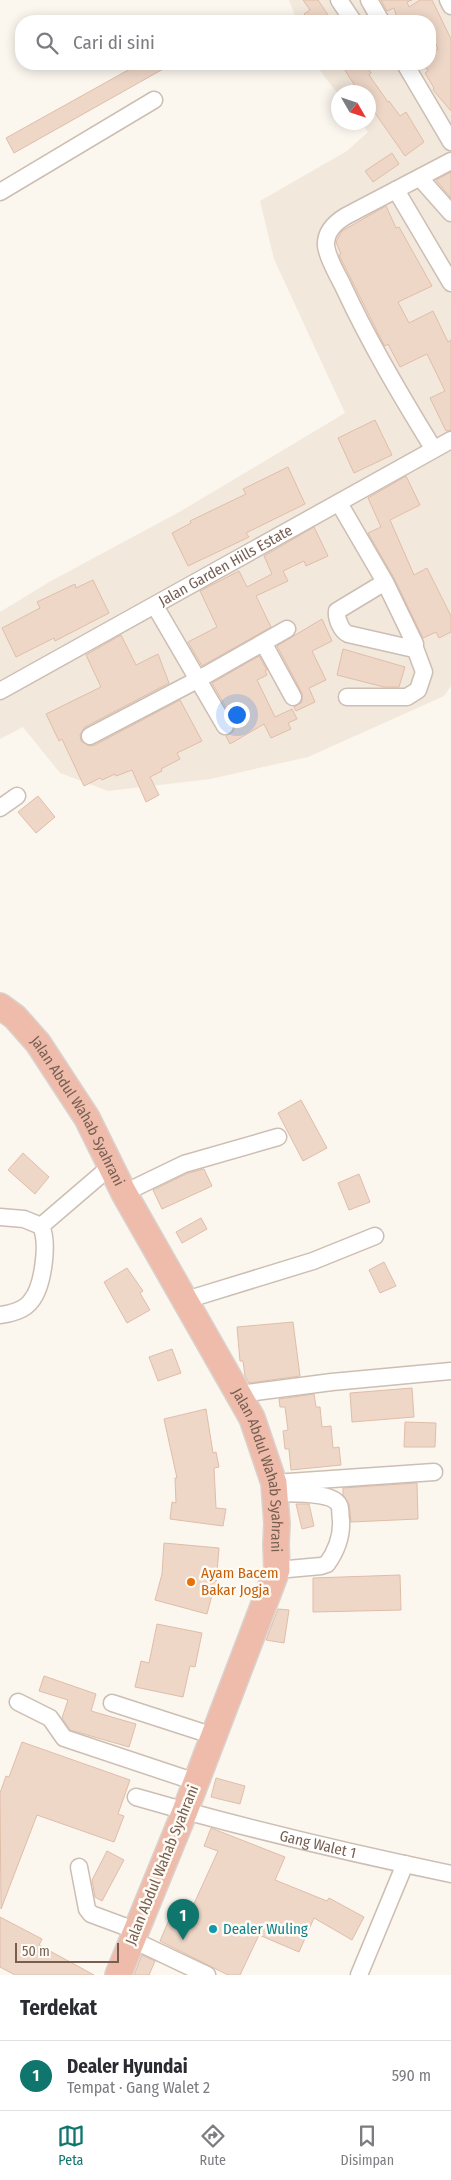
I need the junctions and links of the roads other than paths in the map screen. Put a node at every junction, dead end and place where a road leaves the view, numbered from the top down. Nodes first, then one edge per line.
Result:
1 (339, 0) edge
2 (370, 0) edge
3 (448, 0) edge
4 (451, 6) edge
5 (348, 15) edge
6 (378, 15) edge
7 (409, 70) edge
8 (154, 100) dead end
9 (451, 142) edge
10 (451, 161) edge
11 (420, 178) junction
12 (396, 190) junction
13 (0, 192) edge
14 (451, 213) edge
15 (451, 283) edge
16 (451, 440) edge
17 (433, 448) junction
18 (339, 502) junction
19 (385, 582) junction
20 (155, 606) junction
21 (287, 629) dead end
22 (264, 644) junction
23 (415, 648) junction
24 (199, 679) junction
25 (0, 691) edge
26 (293, 697) dead end
27 (347, 697) dead end
28 (225, 726) dead end
29 (90, 736) dead end
30 (17, 796) dead end
31 (0, 808) edge
32 (0, 1006) edge
33 (278, 1138) dead end
34 (111, 1166) junction
35 (124, 1193) junction
36 (0, 1217) edge
37 (41, 1226) junction
38 (375, 1236) dead end
39 (186, 1300) junction
40 (0, 1316) edge
41 (451, 1371) edge
42 (240, 1394) junction
43 (434, 1472) dead end
44 (274, 1488) junction
45 (277, 1570) junction
46 (18, 1702) dead end
47 (112, 1703) dead end
48 (214, 1736) junction
49 (196, 1782) junction
50 (136, 1797) dead end
51 (185, 1811) junction
52 (405, 1864) junction
53 (79, 1866) dead end
54 (451, 1874) edge
55 (135, 1935) junction
56 (118, 1975) edge
57 (207, 1975) edge
58 (358, 1975) edge

1 - 5 street
2 - 6 street
3 - 4 street
7 - 9 street
8 - 13 street
10 - 11 street
11 - 12 street
11 - 14 street
12 - 15 street
12 - 17 street
16 - 17 street, Jalan Garden Hills Estate
17 - 18 street, Jalan Garden Hills Estate
18 - 19 street
18 - 20 street, Jalan Garden Hills Estate
19 - 23 street
19 - 23 street
20 - 24 street
20 - 25 street, Jalan Garden Hills Estate
21 - 22 street
22 - 24 street
22 - 26 street
23 - 27 street
24 - 28 street
24 - 29 street
30 - 31 street
32 - 34 highway, Jalan Abdul Wahab Syahrani
33 - 35 street
34 - 35 highway, Jalan Abdul Wahab Syahrani
34 - 37 street
35 - 39 highway, Jalan Abdul Wahab Syahrani
36 - 37 street
37 - 40 street
38 - 39 street
39 - 42 highway, Jalan Abdul Wahab Syahrani
41 - 42 street
42 - 44 highway, Jalan Abdul Wahab Syahrani
43 - 44 street
44 - 45 highway, Jalan Abdul Wahab Syahrani
44 - 45 street
45 - 48 highway, Jalan Abdul Wahab Syahrani
46 - 49 street
47 - 48 street
48 - 49 highway, Jalan Abdul Wahab Syahrani
49 - 51 highway, Jalan Abdul Wahab Syahrani
50 - 51 street, Gang Walet 1
51 - 52 street, Gang Walet 1
51 - 55 highway, Jalan Abdul Wahab Syahrani
52 - 54 street, Gang Walet 1
52 - 58 street
53 - 55 street
55 - 56 highway, Jalan Abdul Wahab Syahrani
55 - 57 street

